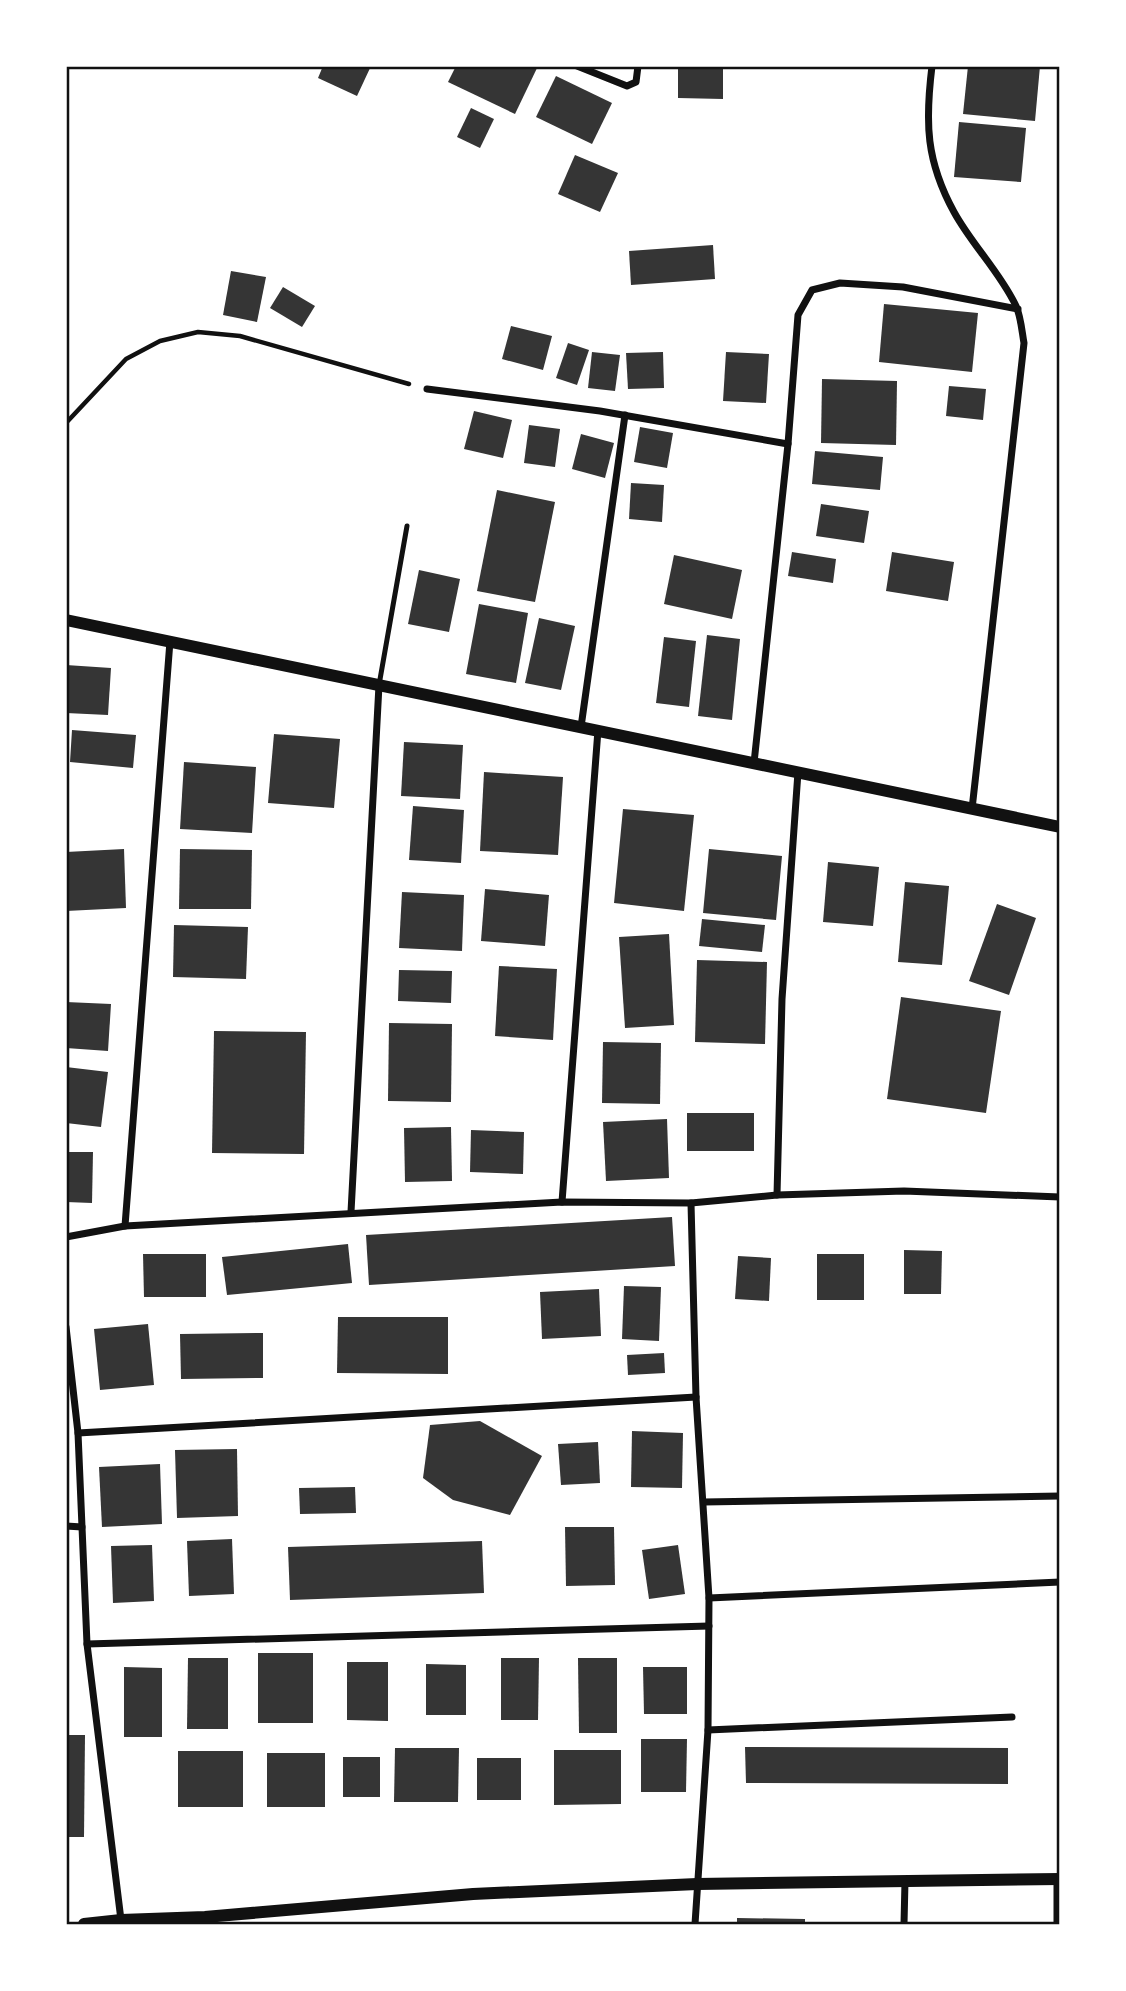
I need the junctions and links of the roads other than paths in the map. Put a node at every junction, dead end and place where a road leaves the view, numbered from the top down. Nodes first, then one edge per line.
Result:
1 (577, 66) edge
2 (638, 66) edge
3 (932, 66) edge
4 (1018, 309) junction
5 (427, 389) road end
6 (625, 415) junction
7 (788, 444) junction
8 (407, 527) dead end
9 (66, 620) edge
10 (170, 641) junction
11 (379, 685) junction
12 (581, 727) junction
13 (598, 730) junction
14 (754, 763) junction
15 (798, 772) junction
16 (972, 809) junction
17 (1059, 827) edge
18 (777, 1195) junction
19 (1059, 1197) edge
20 (562, 1202) junction
21 (691, 1203) junction
22 (351, 1212) junction
23 (125, 1226) junction
24 (66, 1237) edge
25 (66, 1326) edge
26 (696, 1397) junction
27 (78, 1433) junction
28 (1059, 1496) edge
29 (705, 1502) junction
30 (66, 1526) edge
31 (82, 1527) junction
32 (1059, 1582) edge
33 (709, 1598) junction
34 (709, 1626) junction
35 (87, 1644) junction
36 (1012, 1717) dead end
37 (708, 1730) junction
38 (1058, 1879) edge
39 (905, 1881) junction
40 (697, 1884) junction
41 (205, 1921) edge
42 (121, 1922) edge
43 (84, 1924) edge
44 (695, 1924) edge
45 (904, 1924) edge
46 (1057, 1924) edge

1 - 2 street
3 - 4 street
4 - 7 street
4 - 16 street
5 - 6 street
6 - 7 street
6 - 12 street
7 - 14 street
8 - 11 lane
9 - 10 street
10 - 11 street
10 - 23 street
11 - 12 street
11 - 22 street
12 - 13 street
13 - 14 street
13 - 20 street
14 - 15 street
15 - 16 street
15 - 18 street
16 - 17 street
18 - 19 street
18 - 21 street
20 - 21 street
20 - 22 street
21 - 26 street
22 - 23 street
23 - 24 street
25 - 27 street
26 - 27 street
26 - 29 street
27 - 31 street
28 - 29 street
29 - 33 street
30 - 31 street
31 - 35 street
32 - 33 street
33 - 34 street
34 - 35 street
34 - 37 street
35 - 42 street
36 - 37 street
37 - 40 street
38 - 39 street
38 - 46 street
39 - 40 street
39 - 45 street
40 - 41 street
40 - 44 street
41 - 42 street
42 - 43 street

